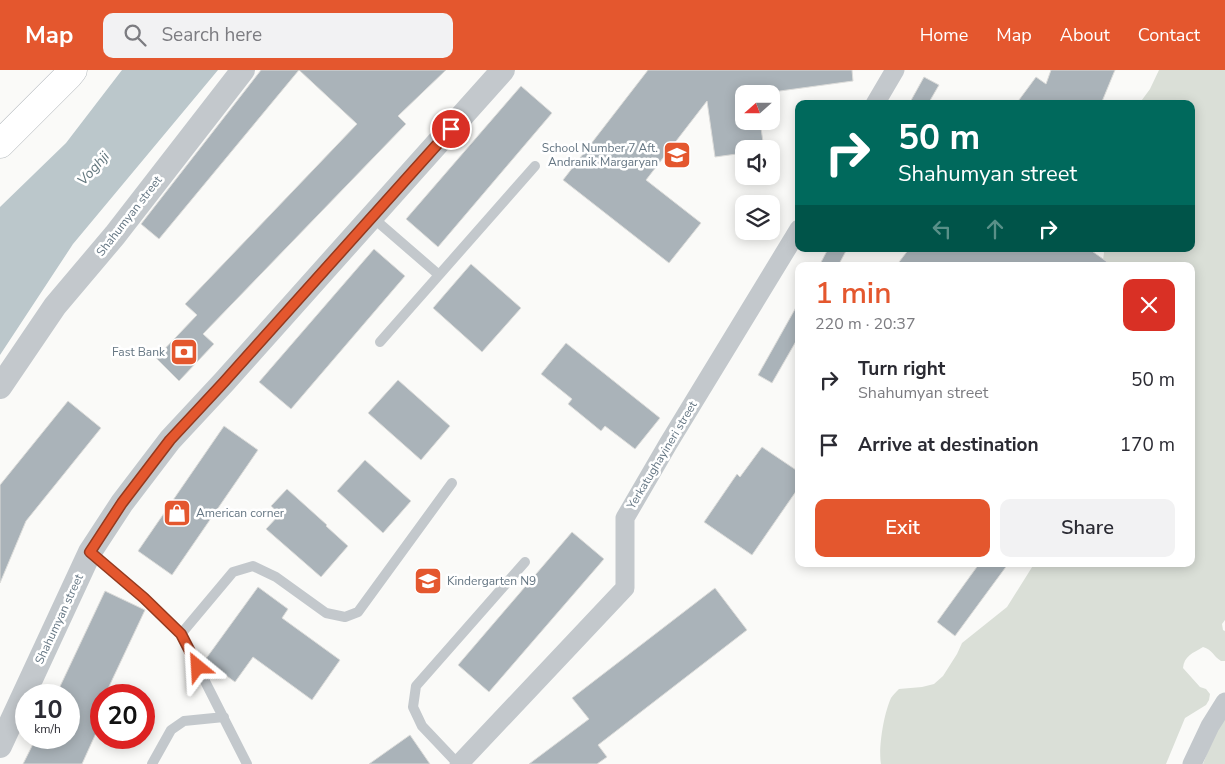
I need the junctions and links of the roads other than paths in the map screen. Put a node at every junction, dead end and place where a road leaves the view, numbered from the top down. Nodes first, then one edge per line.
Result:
1 (73, 70) edge
2 (243, 70) edge
3 (503, 70) edge
4 (895, 70) edge
5 (877, 100) edge
6 (0, 144) edge
7 (536, 166) dead end
8 (372, 217) junction
9 (795, 236) edge
10 (439, 275) junction
11 (380, 342) dead end
12 (0, 387) edge
13 (452, 483) dead end
14 (90, 552) junction
15 (525, 562) dead end
16 (181, 634) junction
17 (1225, 702) edge
18 (224, 717) junction
19 (0, 746) edge
20 (152, 764) edge
21 (247, 764) edge
22 (459, 764) edge
23 (1192, 764) edge

1 - 6 highway
2 - 12 street, Shahumyan street
3 - 8 street, Shahumyan street
4 - 5 street
7 - 10 lane
8 - 10 lane
8 - 14 street, Shahumyan street
9 - 22 street, Yerkatughayineri street
10 - 11 lane
13 - 16 lane
14 - 16 lane
14 - 19 street, Shahumyan street
15 - 22 lane
16 - 18 lane
17 - 23 street
18 - 20 lane
18 - 21 lane

